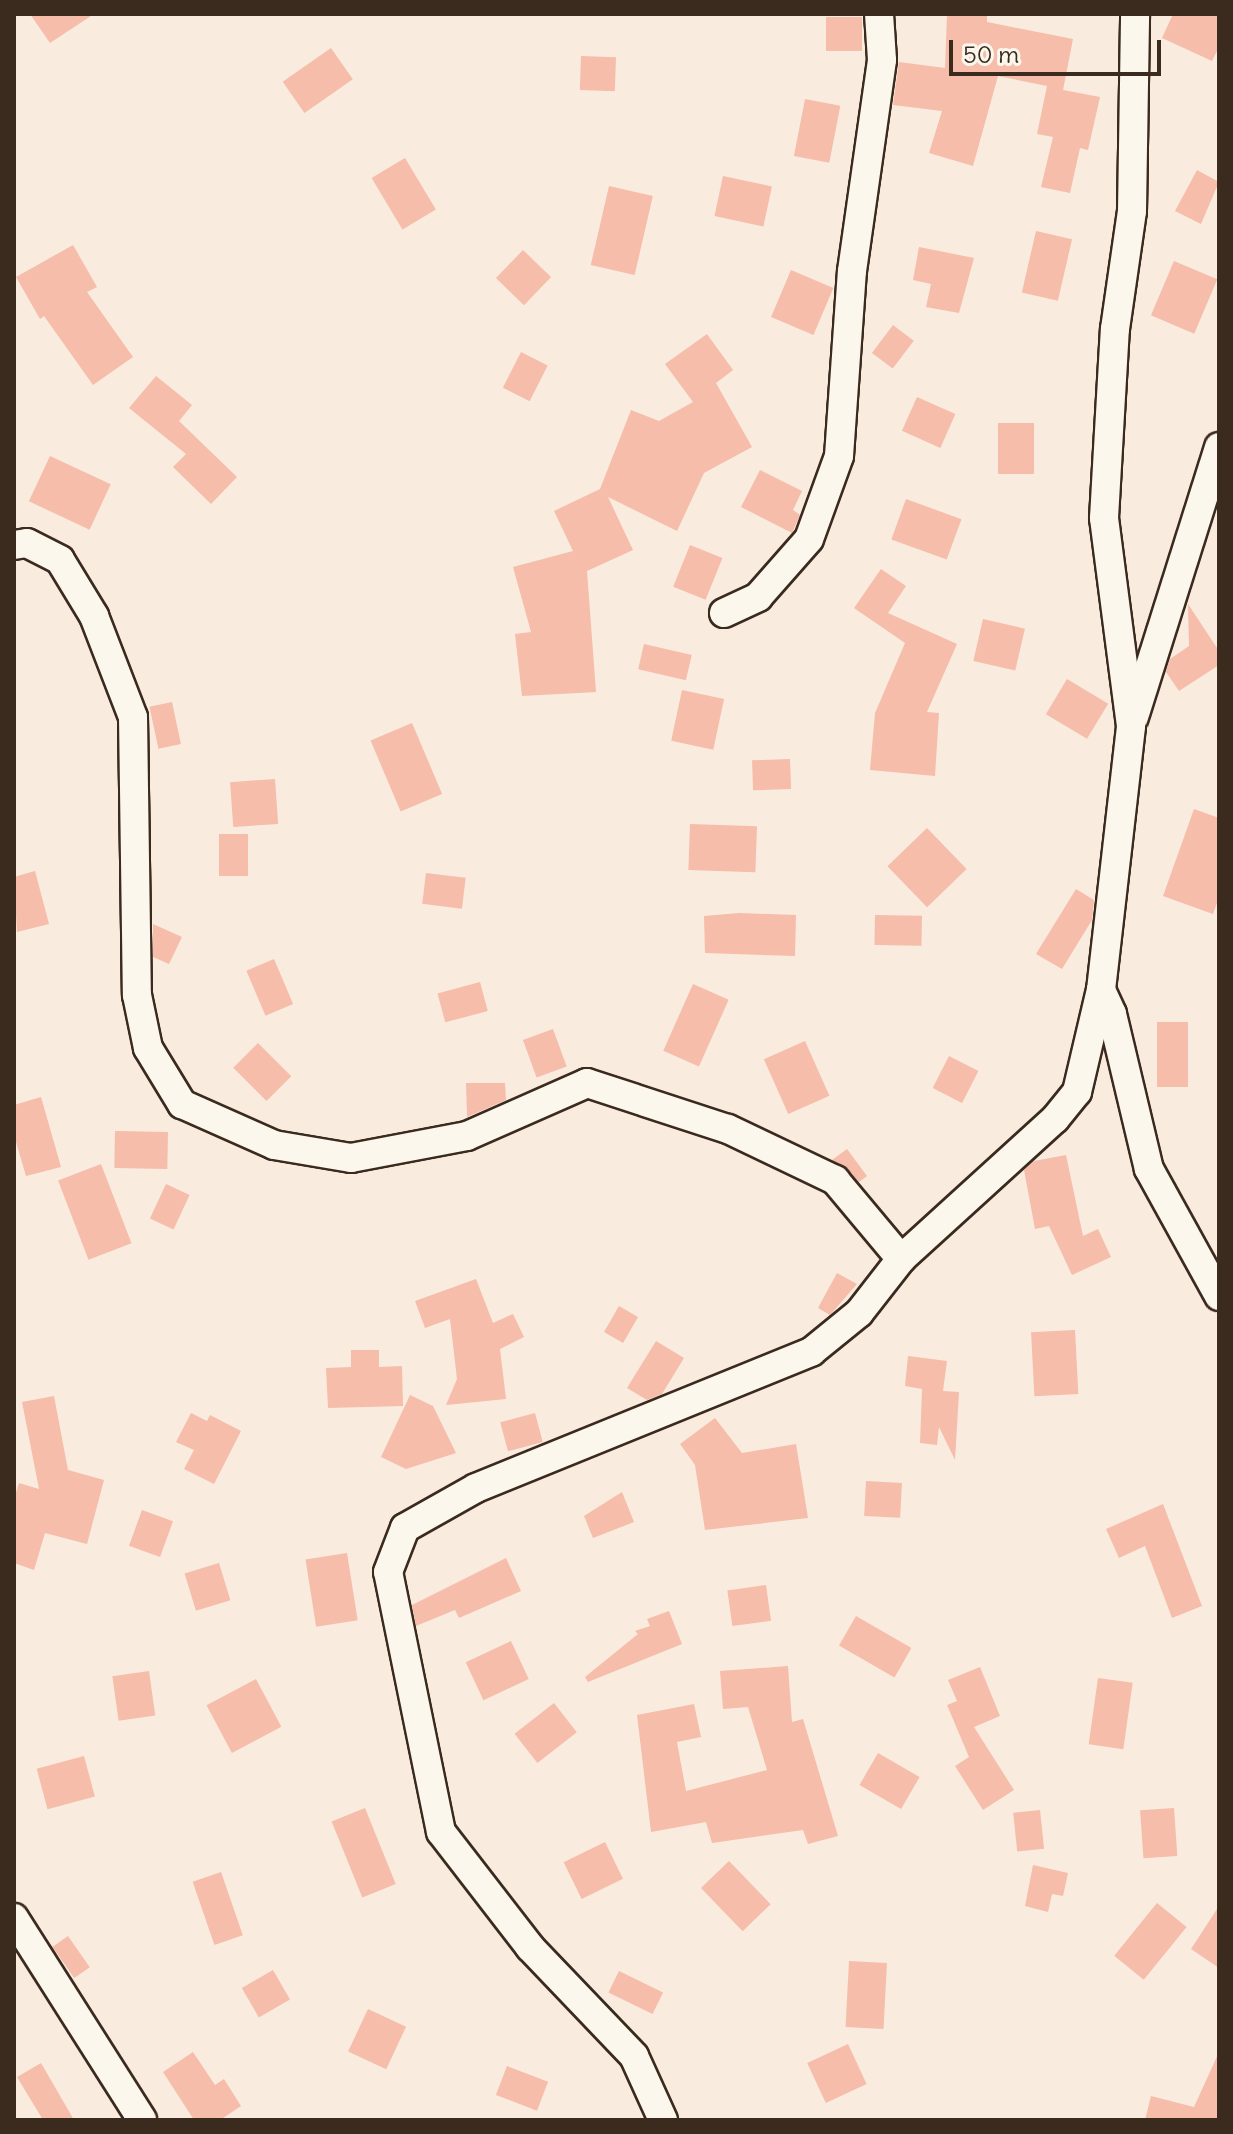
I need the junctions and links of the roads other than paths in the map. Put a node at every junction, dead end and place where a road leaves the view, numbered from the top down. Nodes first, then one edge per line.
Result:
1 (879, 14) edge
2 (1135, 14) edge
3 (1219, 447) edge
4 (14, 545) edge
5 (724, 613) dead end
6 (1131, 726) junction
7 (1101, 990) junction
8 (901, 1259) junction
9 (1219, 1296) edge
10 (14, 1918) edge
11 (142, 2120) edge
12 (663, 2120) edge

1 - 5 street
2 - 6 street
3 - 6 street
4 - 8 street
6 - 7 street
7 - 8 street
7 - 9 street
8 - 12 street
10 - 11 street

